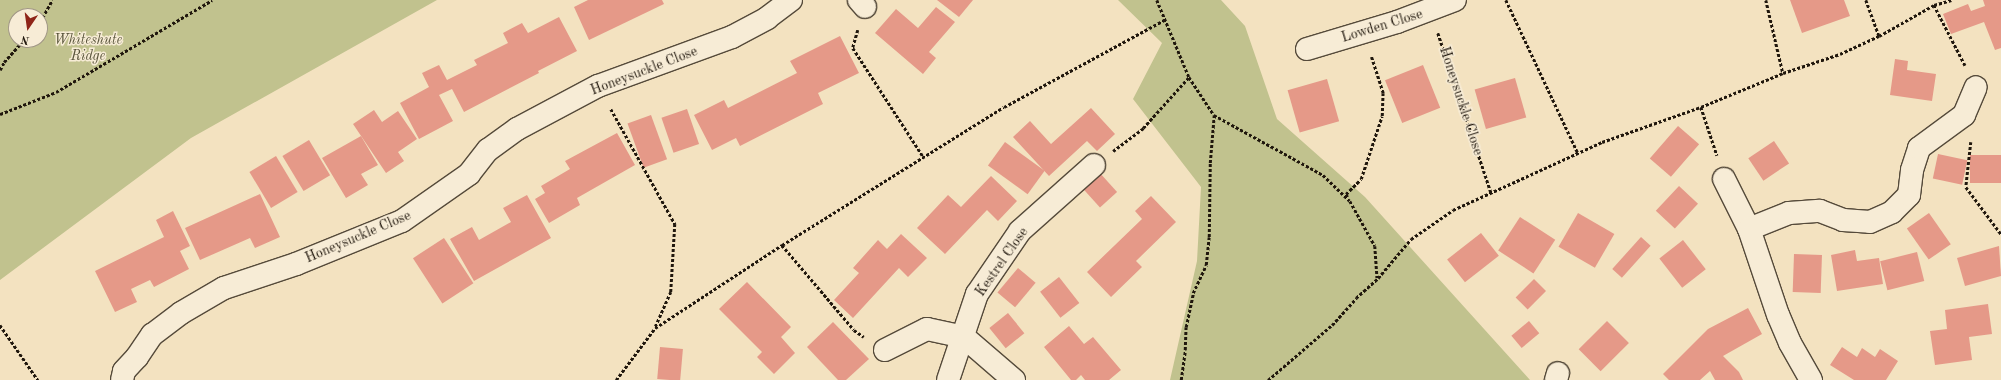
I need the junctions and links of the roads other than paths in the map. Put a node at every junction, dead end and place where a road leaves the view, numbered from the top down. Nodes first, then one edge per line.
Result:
1 (791, 0) edge
2 (1455, 0) edge
3 (1307, 49) dead end
4 (1976, 87) road end
5 (1094, 165) road end
6 (1724, 179) road end
7 (1749, 229) junction
8 (964, 338) junction
9 (885, 350) road end
10 (1802, 377) edge
11 (122, 380) edge
12 (948, 380) edge
13 (1014, 380) edge

1 - 11 street, Honeysuckle Close
2 - 3 street, Lowden Close
4 - 7 street
5 - 8 street, Kestrel Close
6 - 7 street
7 - 10 street
8 - 9 street
8 - 12 street, Kestrel Close
8 - 13 street

